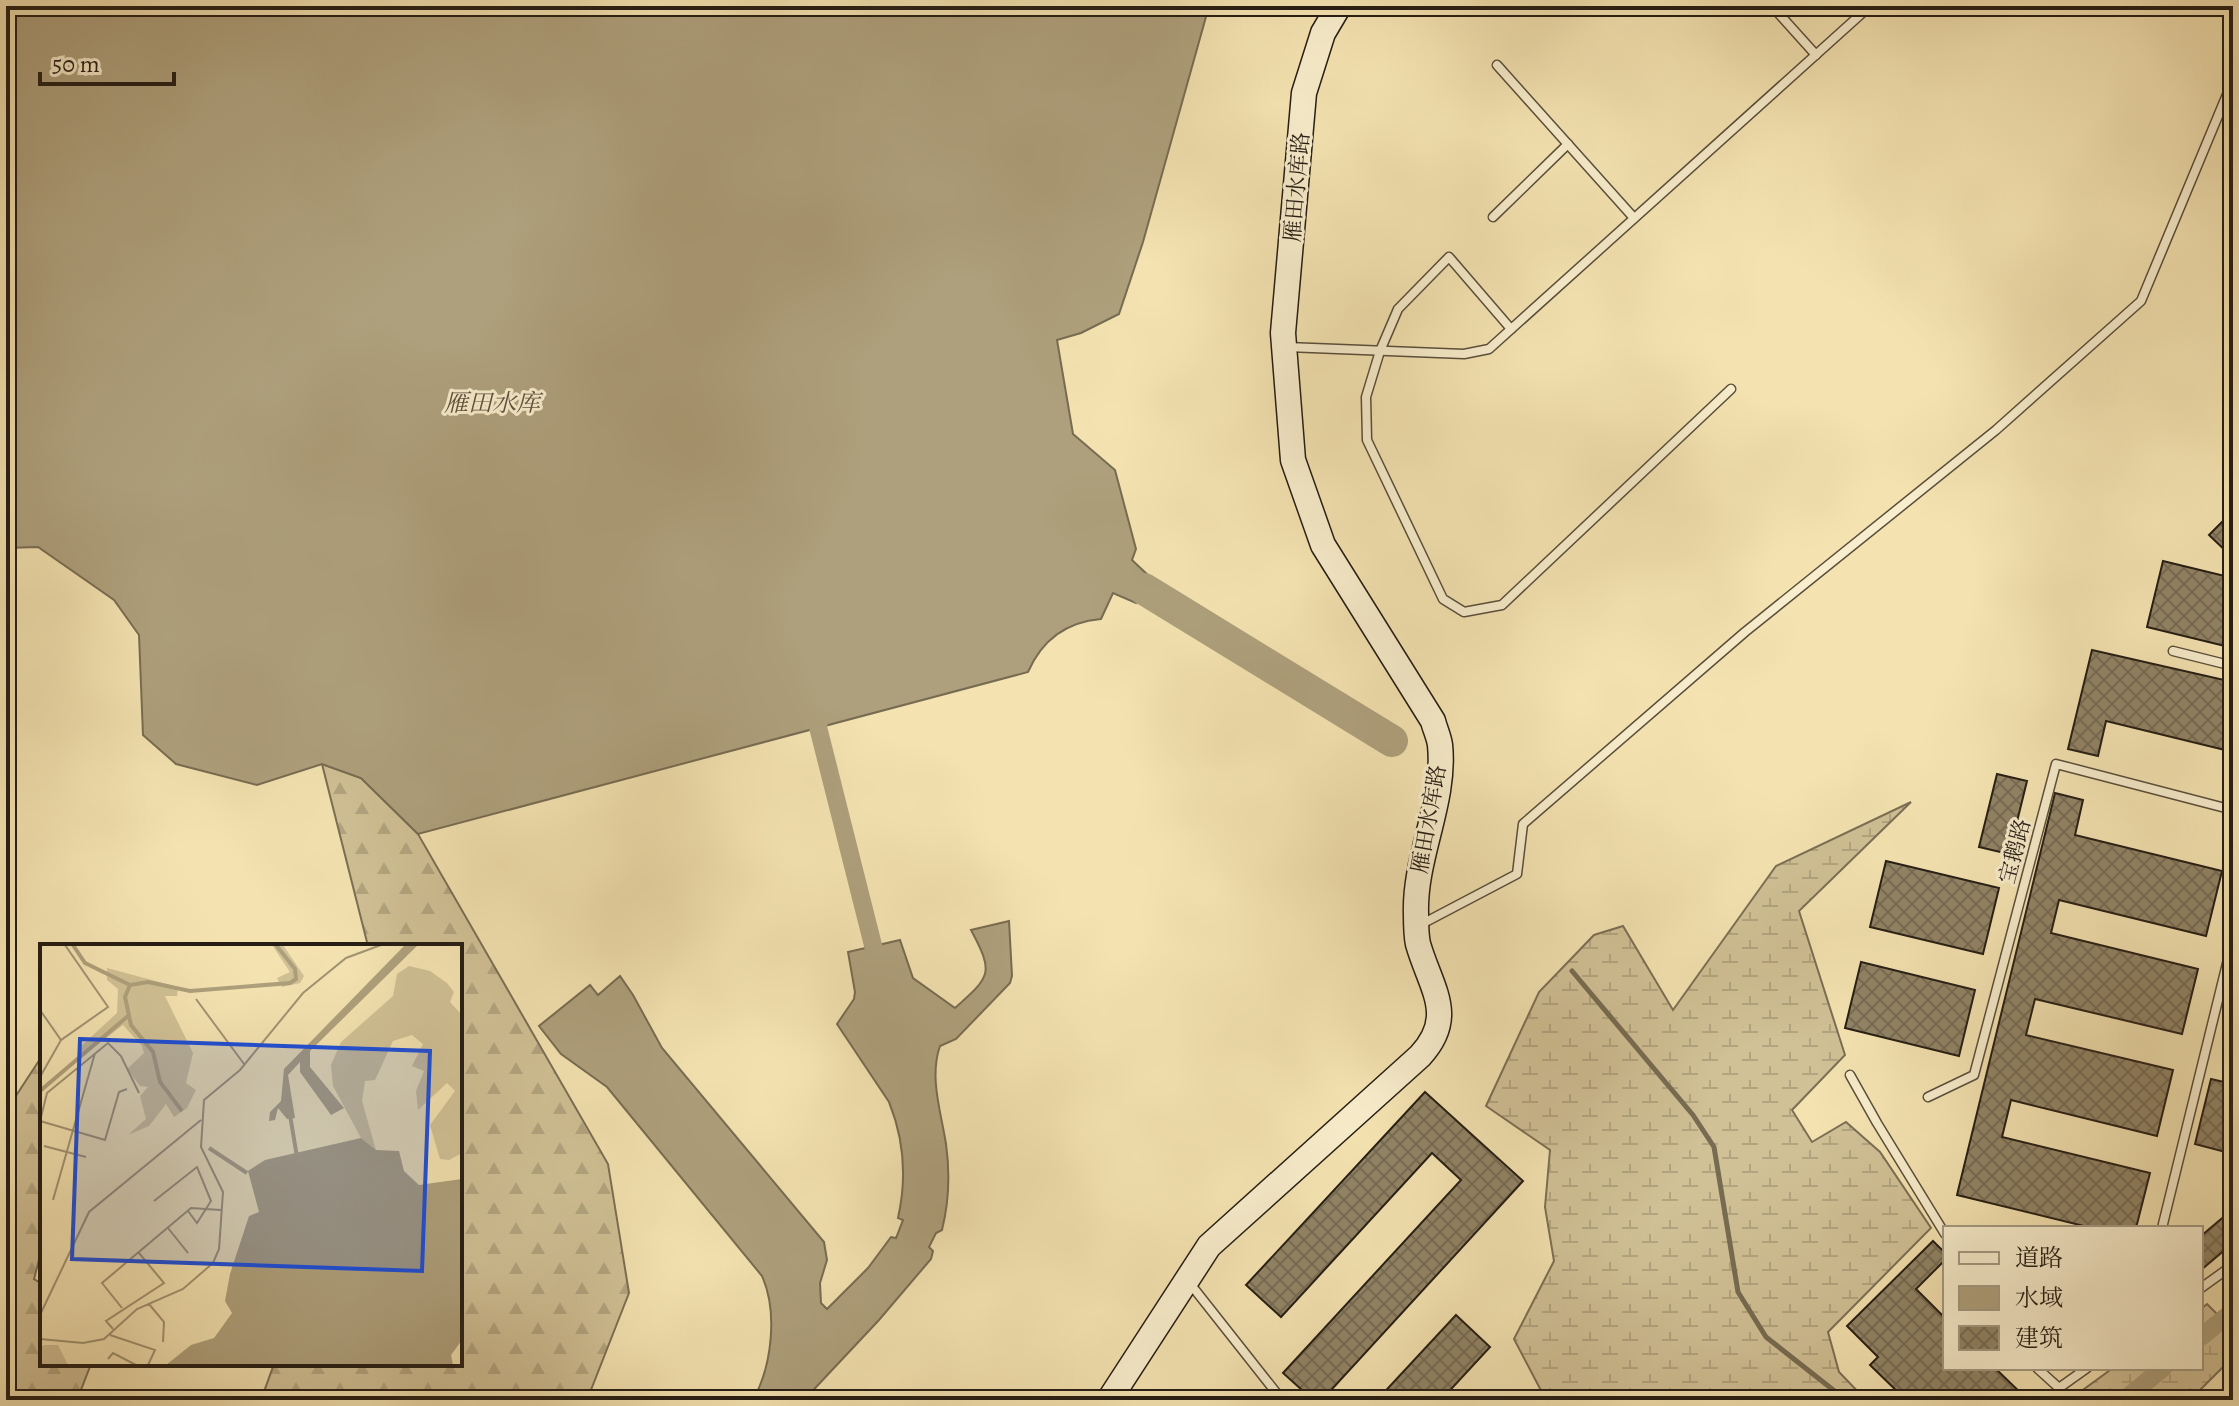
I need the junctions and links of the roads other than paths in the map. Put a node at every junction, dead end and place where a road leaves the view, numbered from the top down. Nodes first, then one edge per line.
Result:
1 (1339, 6) edge
2 (1772, 6) edge
3 (1870, 6) edge
4 (1816, 55) junction
5 (1497, 65) dead end
6 (2233, 80) edge
7 (1568, 144) junction
8 (1493, 217) dead end
9 (1634, 218) junction
10 (1511, 329) junction
11 (1284, 347) junction
12 (1380, 351) junction
13 (1731, 389) dead end
14 (2173, 651) dead end
15 (2233, 666) edge
16 (2233, 810) edge
17 (1417, 927) junction
18 (2233, 939) edge
19 (1850, 1075) dead end
20 (1928, 1097) dead end
21 (2162, 1226) edge
22 (1943, 1231) edge
23 (2233, 1265) edge
24 (1187, 1280) junction
25 (2203, 1287) edge
26 (2039, 1370) edge
27 (2084, 1370) edge
28 (1109, 1400) edge
29 (1282, 1400) edge

1 - 11 main road, 雁田水库路
2 - 4 lane
3 - 4 lane
4 - 9 lane
5 - 7 lane
6 - 17 lane
7 - 8 lane
7 - 9 lane
9 - 10 lane
10 - 12 lane
10 - 12 lane
11 - 12 lane
11 - 17 main road, 雁田水库路
12 - 13 lane
14 - 15 lane
16 - 20 lane, 宝鹅路
17 - 24 main road, 雁田水库路
18 - 21 lane
19 - 22 lane
23 - 25 lane
24 - 28 main road, 雁田水库路
24 - 29 lane
26 - 27 lane

